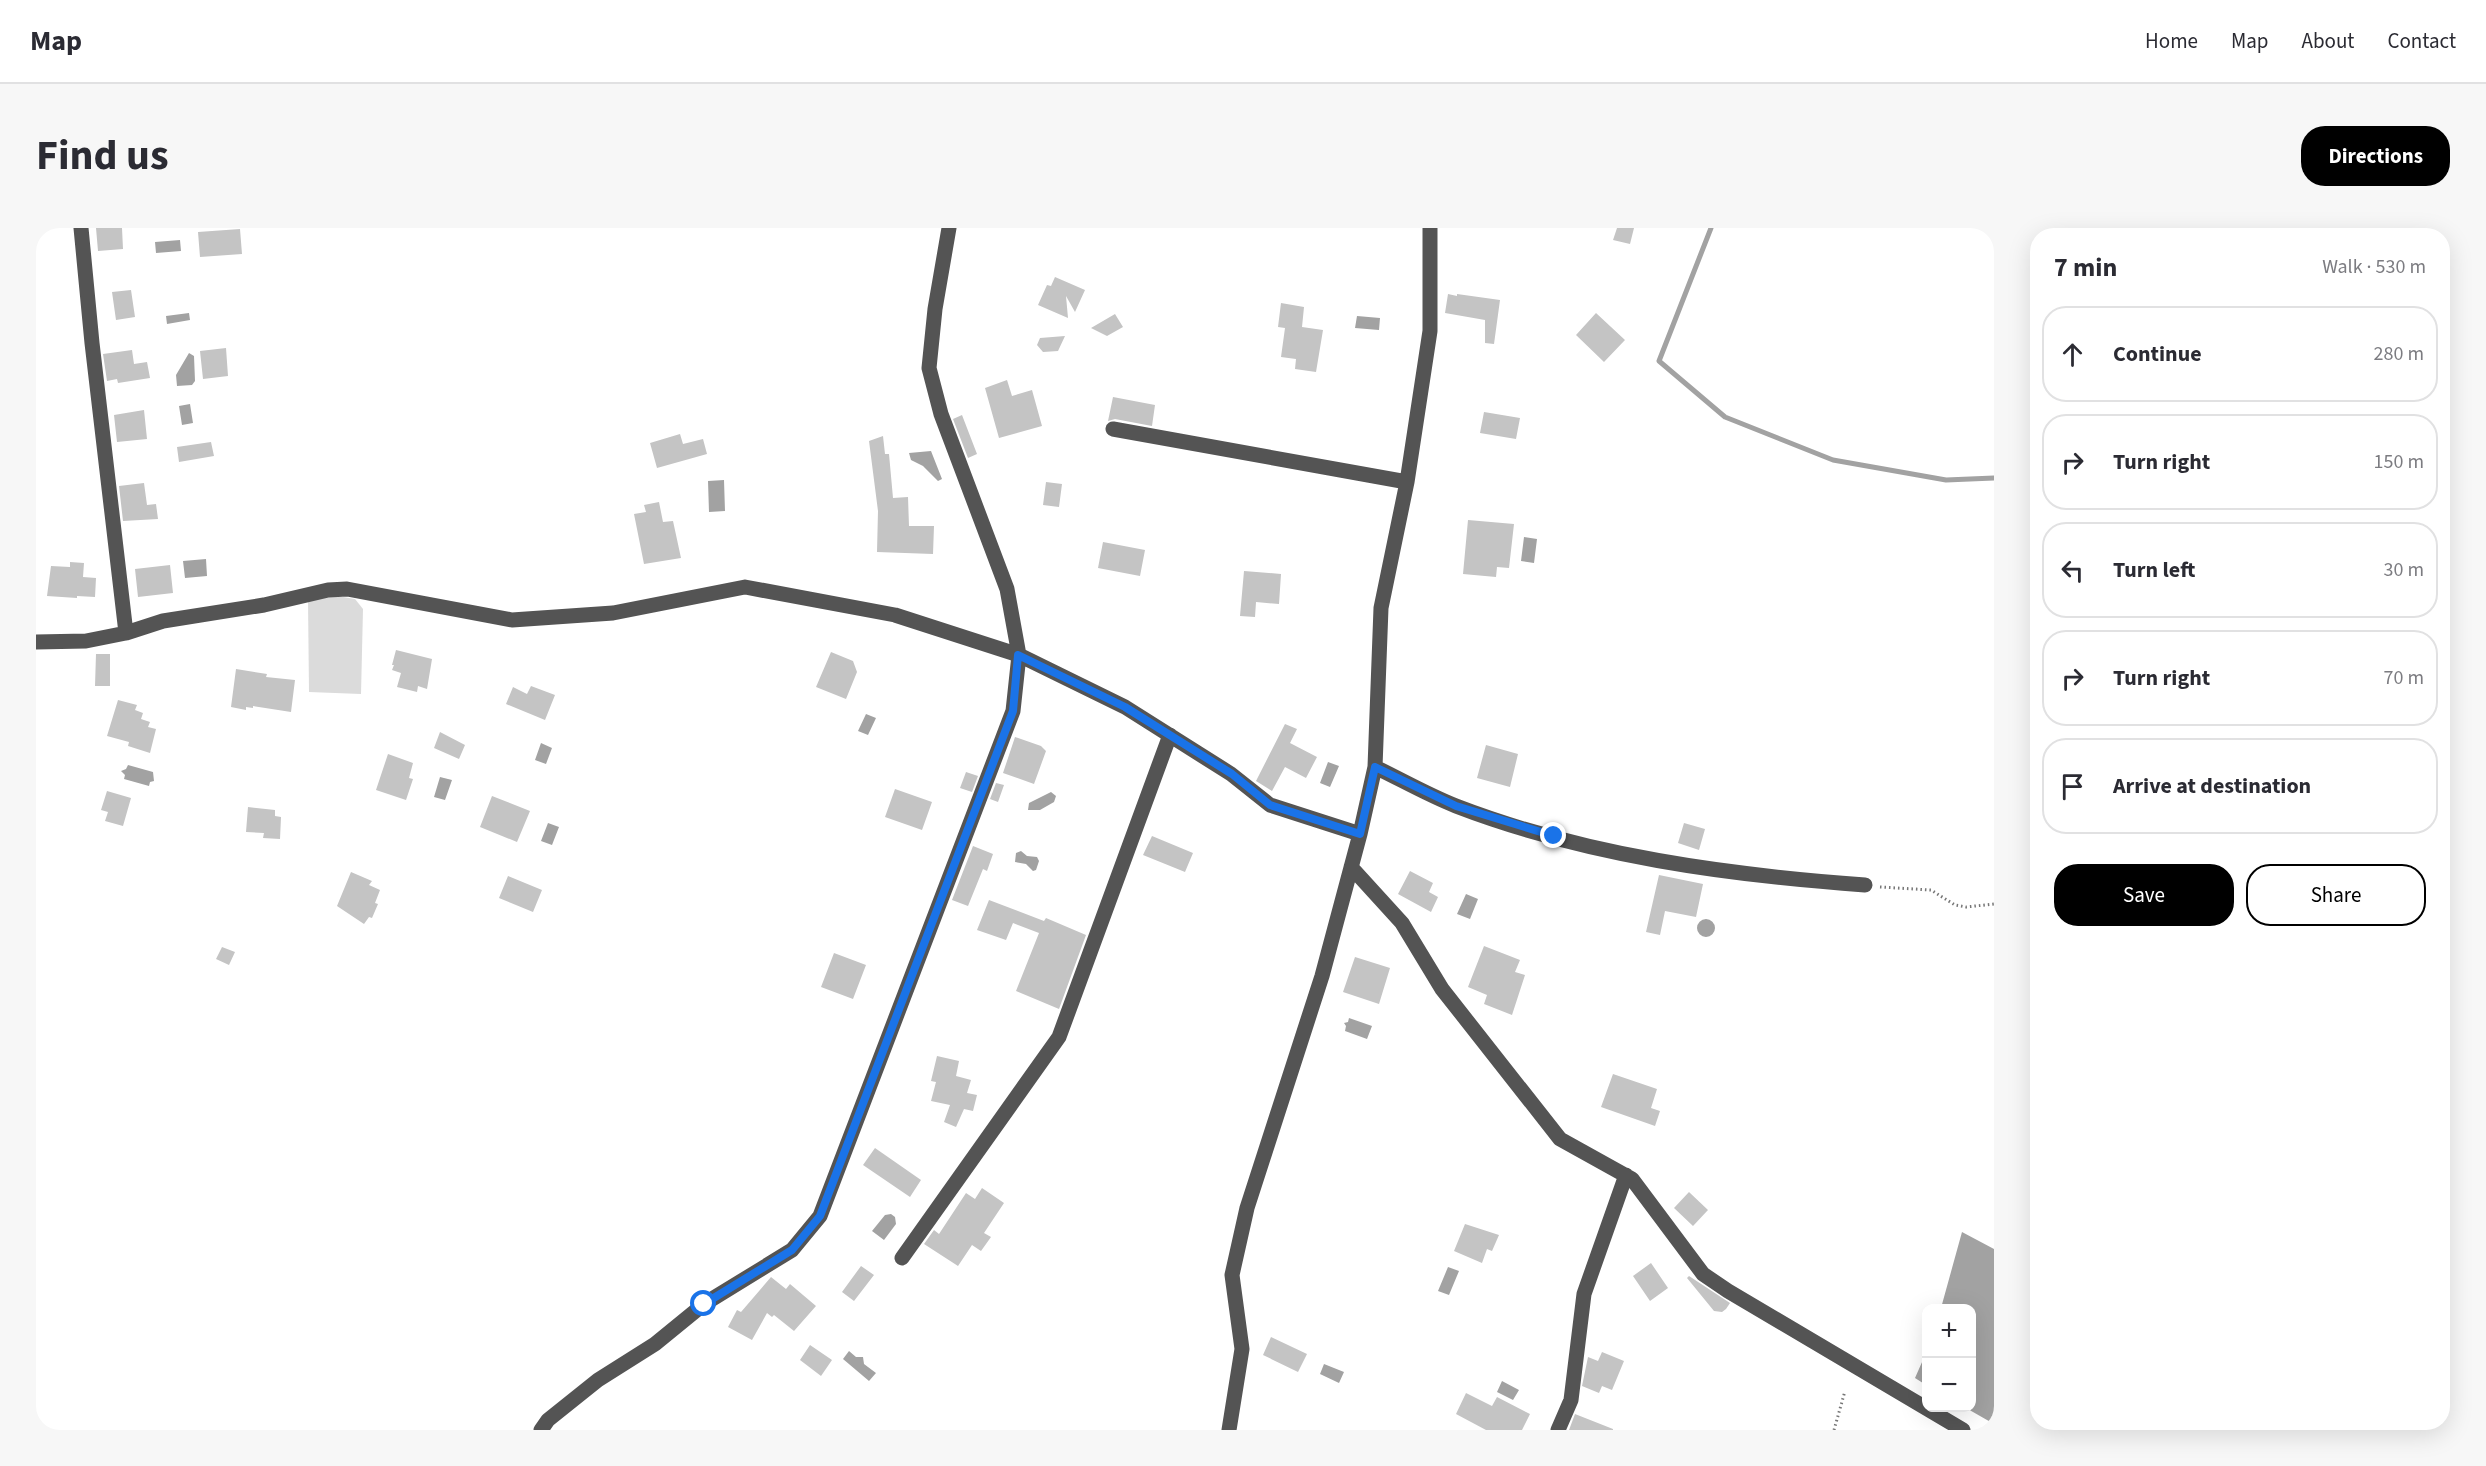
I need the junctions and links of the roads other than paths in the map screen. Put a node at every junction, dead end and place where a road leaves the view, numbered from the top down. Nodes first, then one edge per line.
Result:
1 (81, 228) edge
2 (949, 228) edge
3 (1430, 228) edge
4 (1113, 429) dead end
5 (1407, 482) junction
6 (126, 633) junction
7 (36, 642) edge
8 (1018, 655) junction
9 (1170, 735) junction
10 (1375, 767) junction
11 (1360, 834) junction
12 (1351, 867) junction
13 (1865, 885) road end
14 (1626, 1175) junction
15 (902, 1258) dead end
16 (541, 1430) edge
17 (1229, 1430) edge
18 (1558, 1430) edge
19 (1963, 1430) edge

1 - 6 street
2 - 8 street
3 - 5 street
4 - 5 street
5 - 10 street
6 - 7 street
6 - 8 street
8 - 9 street
8 - 16 street
9 - 11 street
9 - 15 street
10 - 11 street
10 - 13 street
11 - 12 street
12 - 14 street
12 - 17 street
14 - 18 street
14 - 19 street

